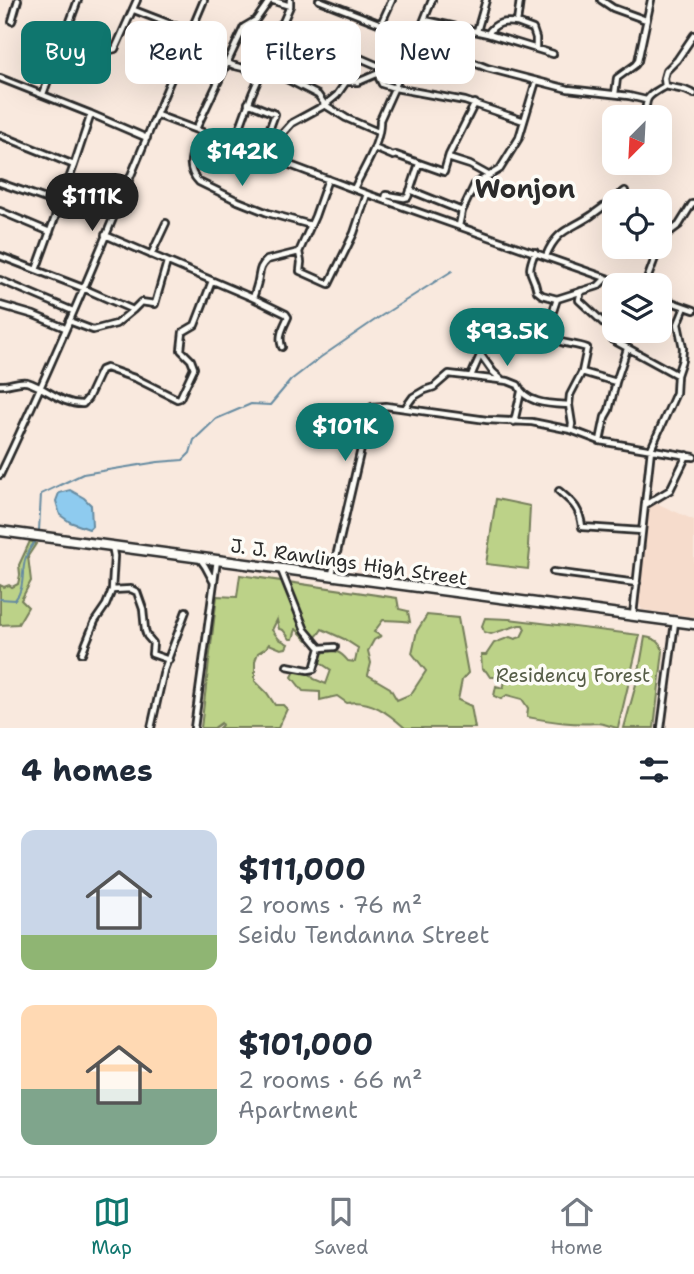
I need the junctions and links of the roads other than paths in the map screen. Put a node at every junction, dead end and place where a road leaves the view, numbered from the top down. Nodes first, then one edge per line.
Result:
1 (18, 0) edge
2 (78, 0) edge
3 (137, 0) edge
4 (204, 0) edge
5 (271, 0) edge
6 (319, 0) edge
7 (392, 0) edge
8 (432, 0) edge
9 (486, 0) edge
10 (520, 0) edge
11 (601, 0) edge
12 (651, 0) edge
13 (290, 3) edge
14 (134, 10) junction
15 (425, 20) joint
16 (646, 20) junction
17 (12, 21) dead end
18 (71, 21) edge
19 (161, 21) edge
20 (196, 21) edge
21 (282, 21) edge
22 (375, 21) edge
23 (383, 21) edge
24 (517, 23) junction
25 (477, 31) junction
26 (488, 34) junction
27 (694, 35) edge
28 (536, 48) junction
29 (111, 50) edge
30 (553, 54) dead end
31 (228, 63) junction
32 (475, 63) edge
33 (241, 67) edge
34 (375, 73) edge
35 (0, 78) edge
36 (536, 81) junction
37 (47, 84) edge
38 (170, 84) edge
39 (256, 84) edge
40 (297, 84) edge
41 (382, 84) edge
42 (397, 84) edge
43 (665, 86) junction
44 (395, 88) junction
45 (43, 94) junction
46 (615, 94) junction
47 (694, 94) edge
48 (646, 100) junction
49 (248, 103) junction
50 (475, 103) junction
51 (325, 105) junction
52 (646, 105) edge
53 (91, 114) junction
54 (157, 115) junction
55 (524, 121) junction
56 (196, 129) junction
57 (202, 131) junction
58 (378, 132) junction
59 (0, 135) edge
60 (147, 138) junction
61 (234, 144) junction
62 (373, 148) junction
63 (262, 155) junction
64 (448, 158) junction
65 (419, 164) junction
66 (75, 165) junction
67 (488, 175) junction
68 (328, 179) junction
69 (0, 183) edge
70 (354, 189) junction
71 (410, 190) junction
72 (367, 194) junction
73 (385, 200) junction
74 (60, 204) junction
75 (694, 204) edge
76 (602, 208) edge
77 (0, 211) edge
78 (462, 211) junction
79 (691, 212) edge
80 (166, 223) dead end
81 (311, 225) junction
82 (458, 226) junction
83 (50, 232) junction
84 (106, 235) junction
85 (299, 252) junction
86 (535, 252) junction
87 (151, 255) junction
88 (546, 256) junction
89 (0, 257) edge
90 (167, 262) junction
91 (36, 270) junction
92 (649, 273) edge
93 (602, 277) edge
94 (0, 280) edge
95 (212, 281) junction
96 (602, 282) edge
97 (83, 288) junction
98 (581, 291) junction
99 (253, 298) junction
100 (557, 299) junction
101 (672, 302) edge
102 (0, 305) edge
103 (685, 307) junction
104 (133, 310) junction
105 (694, 310) edge
106 (73, 311) junction
107 (526, 315) dead end
108 (69, 321) junction
109 (65, 328) junction
110 (282, 347) dead end
111 (627, 349) junction
112 (481, 354) junction
113 (582, 372) junction
114 (677, 375) junction
115 (471, 376) junction
116 (503, 381) junction
117 (616, 382) junction
118 (0, 385) edge
119 (41, 388) junction
120 (520, 392) junction
121 (569, 405) junction
122 (405, 408) junction
123 (514, 422) junction
124 (571, 430) junction
125 (600, 441) junction
126 (651, 449) junction
127 (687, 456) junction
128 (694, 457) edge
129 (0, 475) edge
130 (559, 491) dead end
131 (645, 505) junction
132 (0, 531) edge
133 (642, 531) junction
134 (112, 545) junction
135 (197, 557) junction
136 (217, 560) junction
137 (280, 569) junction
138 (553, 572) dead end
139 (332, 576) junction
140 (213, 582) junction
141 (637, 583) junction
142 (112, 590) junction
143 (186, 611) dead end
144 (633, 616) junction
145 (675, 621) junction
146 (694, 624) edge
147 (335, 647) dead end
148 (320, 648) junction
149 (82, 653) dead end
150 (169, 660) junction
151 (287, 666) dead end
152 (151, 728) edge
153 (194, 728) edge
154 (661, 728) edge

1 - 17 street
2 - 18 street
3 - 14 street
4 - 20 street
5 - 13 street
5 - 31 street
6 - 22 street
7 - 23 street
8 - 15 street
9 - 25 street
10 - 24 street
11 - 16 street
12 - 16 street
13 - 21 street
14 - 19 street
14 - 29 street
15 - 25 street
16 - 46 street
24 - 26 street
24 - 28 street
25 - 26 street
26 - 28 street
27 - 43 street
28 - 30 street
31 - 33 street
31 - 56 street
32 - 36 street
34 - 51 street
35 - 45 street
36 - 46 street
36 - 55 street
37 - 45 street
38 - 54 street
39 - 49 street
40 - 51 street
41 - 44 street
42 - 44 street
43 - 47 street
43 - 48 street
44 - 50 street
44 - 58 street
45 - 53 street
46 - 48 street
48 - 52 street
49 - 61 street
49 - 63 street
50 - 55 street
50 - 64 street
51 - 58 street
51 - 63 street
53 - 60 street
53 - 66 street
54 - 56 street
54 - 60 street
55 - 67 street
56 - 57 street
57 - 61 street
57 - 81 street
58 - 62 street
59 - 66 street
60 - 84 street
61 - 63 street
62 - 65 street
62 - 70 street
63 - 68 street
64 - 65 street
64 - 67 street
65 - 71 street
66 - 74 street
67 - 78 street
68 - 70 street
68 - 81 street
69 - 74 street
70 - 72 street
71 - 73 street
71 - 78 street
72 - 73 street
72 - 85 street
73 - 82 street
74 - 83 street
75 - 79 street
76 - 88 street
77 - 83 street
78 - 82 street
79 - 92 street
80 - 87 street
81 - 85 street
82 - 86 street
83 - 91 street
84 - 87 street
84 - 97 street
85 - 99 street
86 - 88 street
86 - 100 street
87 - 90 street
88 - 93 street
89 - 91 street
90 - 95 street
90 - 104 street
91 - 97 street
94 - 106 street
95 - 99 street
95 - 119 street
96 - 98 street
97 - 104 street
97 - 106 street
98 - 100 street
98 - 111 street
99 - 110 street
100 - 113 street
101 - 103 street
102 - 109 street
103 - 105 street
103 - 114 street
104 - 108 street
106 - 108 street
107 - 112 street
108 - 109 street
109 - 119 street
111 - 114 street
111 - 117 street
112 - 115 street
112 - 116 street
113 - 117 street
113 - 121 street
114 - 126 street
115 - 116 street
115 - 122 street
116 - 120 street
117 - 125 street
118 - 119 street
119 - 129 street
120 - 121 street
120 - 123 street
121 - 124 street
122 - 123 street
122 - 139 street
123 - 124 street
124 - 125 street
125 - 126 street
126 - 127 street
126 - 131 street
127 - 128 street
127 - 131 street
130 - 133 street
131 - 133 street
132 - 134 main road, J. J. Rawlings High Street
133 - 141 street
134 - 135 main road, J. J. Rawlings High Street
134 - 142 street
135 - 136 main road, J. J. Rawlings High Street
135 - 140 street
136 - 137 main road, J. J. Rawlings High Street
136 - 140 street
137 - 139 main road, J. J. Rawlings High Street
137 - 148 street
138 - 141 street
139 - 144 main road, J. J. Rawlings High Street
140 - 153 street
141 - 144 street
142 - 149 street
142 - 150 street
143 - 150 street
144 - 145 main road, J. J. Rawlings High Street
145 - 146 main road, J. J. Rawlings High Street
145 - 154 street
147 - 148 street
148 - 151 street
150 - 152 street

